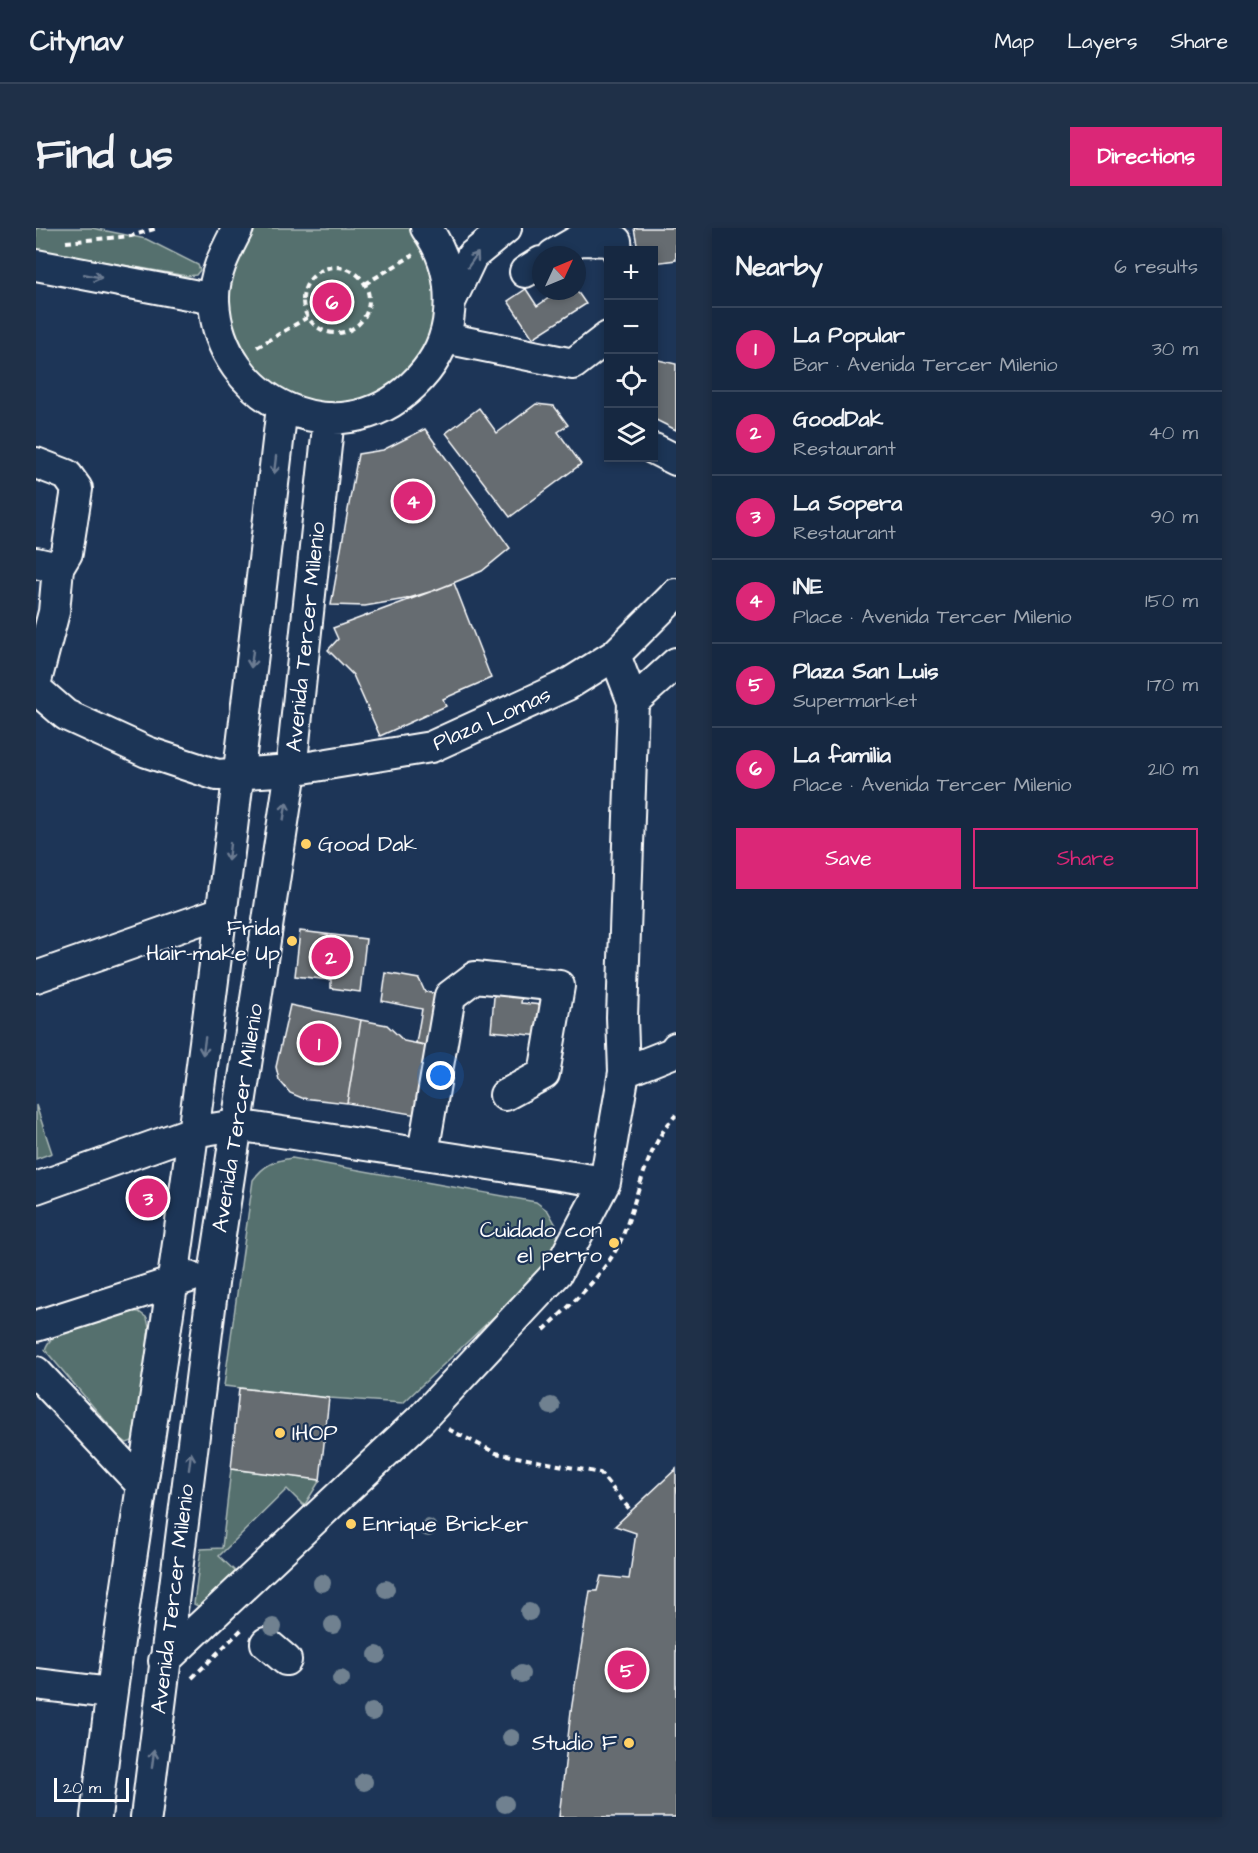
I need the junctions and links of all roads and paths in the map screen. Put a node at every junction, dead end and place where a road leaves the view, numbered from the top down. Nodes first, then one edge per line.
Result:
1 (157, 228) edge
2 (238, 228) edge
3 (506, 228) edge
4 (430, 234) edge
5 (60, 242) dead end
6 (569, 246) edge
7 (617, 246) edge
8 (36, 265) edge
9 (365, 285) junction
10 (214, 299) junction
11 (451, 300) junction
12 (308, 317) junction
13 (445, 338) junction
14 (604, 341) edge
15 (232, 363) junction
16 (282, 407) junction
17 (329, 418) junction
18 (658, 451) edge
19 (676, 460) edge
20 (36, 463) edge
21 (47, 566) edge
22 (676, 594) edge
23 (615, 655) junction
24 (676, 663) edge
25 (36, 681) edge
26 (36, 689) edge
27 (633, 702) junction
28 (291, 771) junction
29 (239, 774) junction
30 (222, 912) junction
31 (36, 977) edge
32 (676, 1048) edge
33 (624, 1072) junction
34 (505, 1095) dead end
35 (236, 1125) junction
36 (193, 1132) junction
37 (423, 1153) junction
38 (605, 1182) junction
39 (36, 1188) edge
40 (215, 1268) junction
41 (172, 1282) junction
42 (36, 1326) edge
43 (36, 1372) edge
44 (445, 1427) dead end
45 (141, 1484) junction
46 (631, 1511) dead end
47 (164, 1661) junction
48 (36, 1684) edge
49 (111, 1693) junction
50 (96, 1817) edge
51 (146, 1817) edge

1 - 5 path
2 - 10 street
11 -> 3 street
4 - 9 path
4 - 11 street
6 - 7 street
8 -> 10 street
9 - 12 path
9 - 12 path
10 - 15 street
11 - 13 street
12 - 15 path
13 - 14 street
13 - 17 street
15 - 16 street
16 - 17 street
16 -> 29 street, Avenida Tercer Milenio
17 - 28 street, Avenida Tercer Milenio
18 - 19 street
20 - 21 street
21 - 25 street
22 - 23 street, Plaza Lomas
23 - 27 street
23 - 28 street, Plaza Lomas
24 - 27 street
26 - 29 street, Plaza Lomas
27 - 33 street
28 - 29 street, Plaza Lomas
35 -> 28 street, Avenida Tercer Milenio
29 -> 30 street, Avenida Tercer Milenio
30 - 31 street
30 -> 36 street, Avenida Tercer Milenio
32 - 33 street
33 - 38 street
34 - 37 street
35 - 36 street
35 - 37 street
35 - 40 street, Avenida Tercer Milenio
36 - 39 street
36 - 41 street, Avenida Tercer Milenio
37 - 38 street
38 - 47 street
40 - 41 street
47 -> 40 street, Avenida Tercer Milenio
41 - 42 street
41 - 45 street, Avenida Tercer Milenio
43 - 45 street
44 - 46 path
45 - 49 street, Avenida Tercer Milenio
51 -> 47 street, Avenida Tercer Milenio
48 - 49 street
49 - 50 street, Avenida Tercer Milenio

